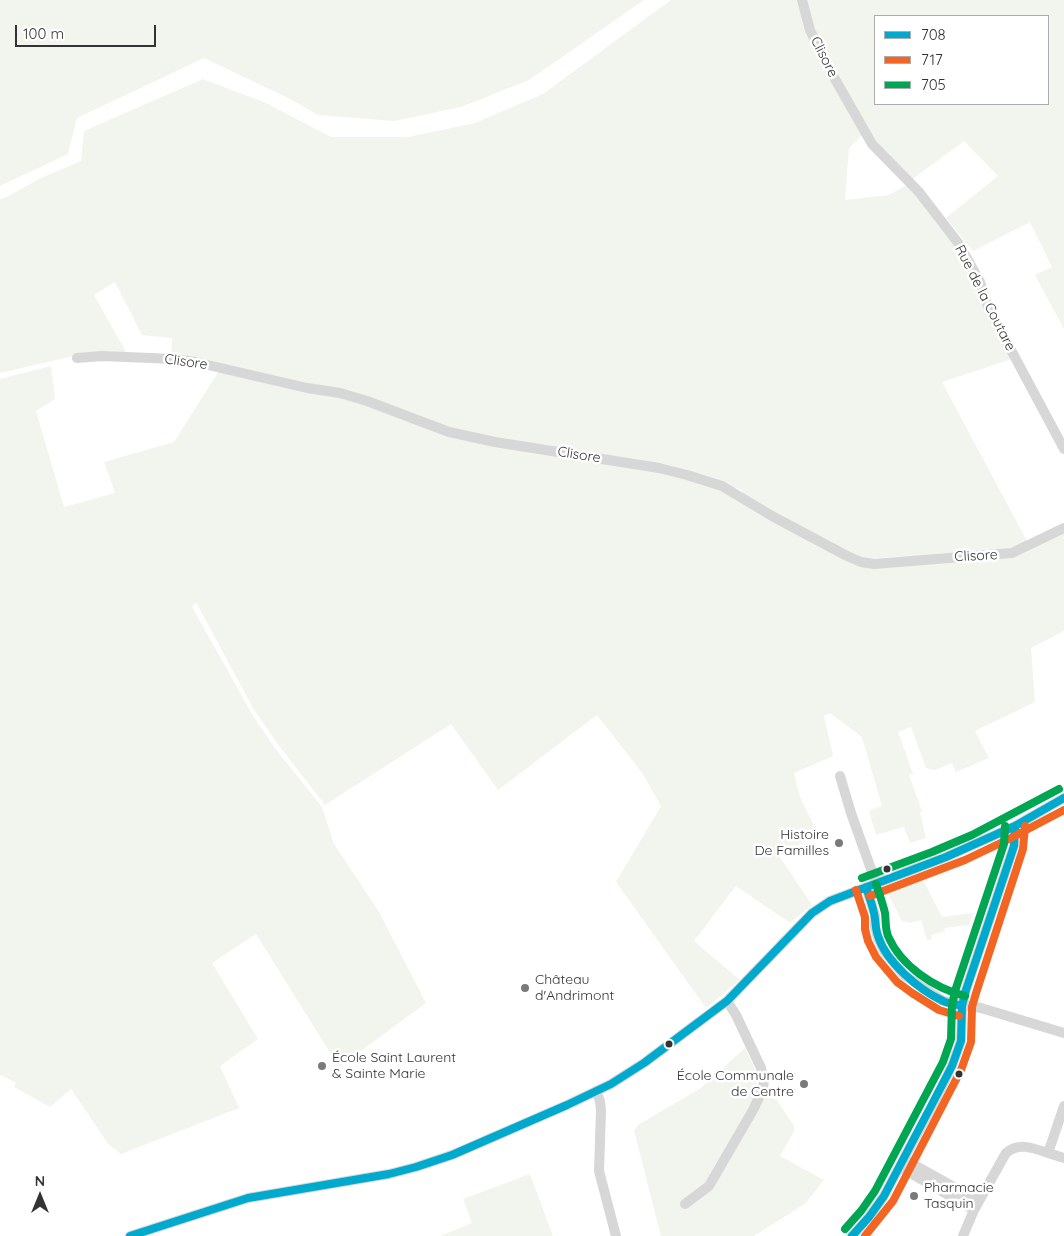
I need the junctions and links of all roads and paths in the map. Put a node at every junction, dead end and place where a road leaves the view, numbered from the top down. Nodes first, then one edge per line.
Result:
1 (802, 0) edge
2 (853, 112) joint
3 (77, 358) dead end
4 (1064, 449) edge
5 (1064, 528) edge
6 (840, 776) dead end
7 (1064, 798) edge
8 (1015, 826) junction
9 (871, 885) junction
10 (727, 1001) junction
11 (962, 1006) junction
12 (1064, 1033) edge
13 (596, 1091) junction
14 (1064, 1106) edge
15 (1048, 1153) junction
16 (1064, 1158) edge
17 (902, 1163) junction
18 (685, 1204) dead end
19 (976, 1205) junction
20 (130, 1236) edge
21 (616, 1236) edge
22 (852, 1236) edge
23 (964, 1236) edge

1 - 2 street, Clisore
2 - 4 street, Rue de la Coutare
3 - 5 street, Clisore
6 - 9 street
7 - 8 street
8 - 9 street
8 - 11 street
9 - 10 street
9 - 11 street
10 - 13 street
10 - 18 street
11 - 12 street
11 - 17 street
13 - 20 street
13 - 21 street
14 - 15 street
15 - 16 street
15 - 19 street
17 - 19 street
17 - 22 street
19 - 23 street

